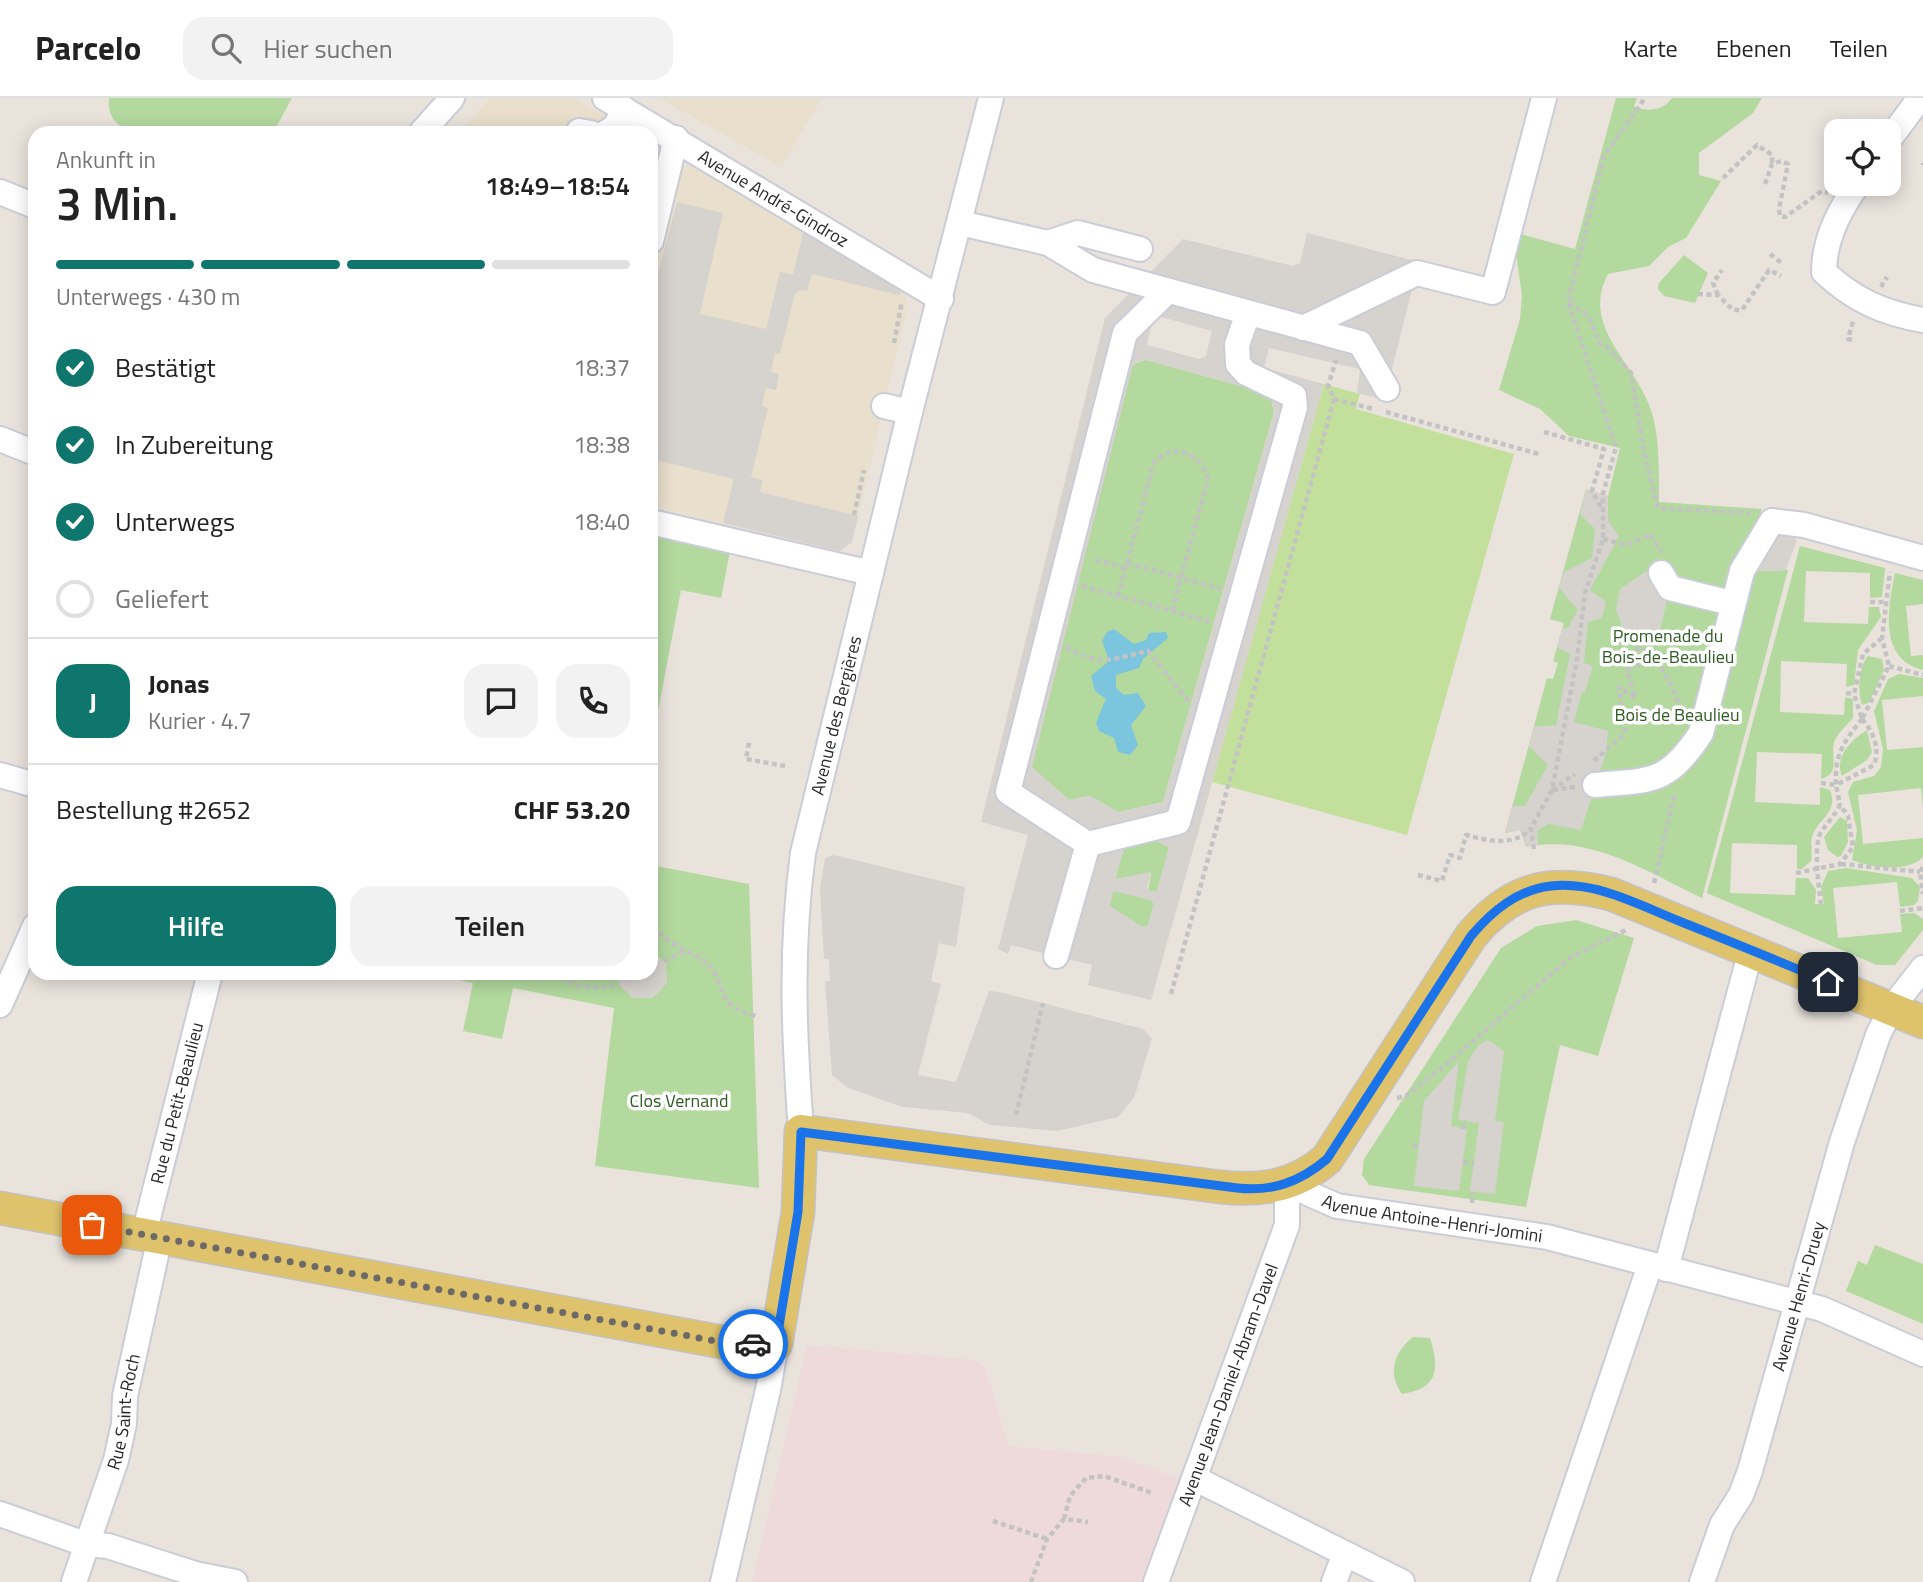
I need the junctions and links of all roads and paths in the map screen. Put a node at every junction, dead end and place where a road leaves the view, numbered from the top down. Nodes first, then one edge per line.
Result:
1 (452, 98) edge
2 (991, 98) edge
3 (1544, 98) edge
4 (1645, 98) edge
5 (1920, 98) edge
6 (614, 103) edge
7 (1901, 124) edge
8 (427, 126) edge
9 (615, 126) edge
10 (655, 126) edge
11 (658, 128) edge
12 (676, 138) junction
13 (1772, 164) junction
14 (1723, 178) dead end
15 (1765, 184) dead end
16 (0, 192) edge
17 (1824, 192) edge
18 (1849, 196) edge
19 (28, 203) edge
20 (658, 213) edge
21 (960, 223) junction
22 (1048, 243) junction
23 (1140, 249) dead end
24 (1770, 254) dead end
25 (1783, 264) dead end
26 (1722, 270) dead end
27 (1781, 276) dead end
28 (1168, 291) junction
29 (900, 293) dead end
30 (1698, 294) dead end
31 (1718, 295) junction
32 (941, 299) junction
33 (1568, 302) junction
34 (1248, 313) junction
35 (1853, 320) dead end
36 (1923, 320) edge
37 (1303, 328) junction
38 (1852, 340) dead end
39 (894, 343) dead end
40 (1335, 363) dead end
41 (1387, 389) dead end
42 (1334, 399) junction
43 (884, 406) dead end
44 (910, 412) junction
45 (1544, 432) dead end
46 (0, 439) edge
47 (28, 450) edge
48 (1539, 454) dead end
49 (864, 470) dead end
50 (1603, 511) junction
51 (854, 515) dead end
52 (1772, 522) junction
53 (658, 525) edge
54 (1603, 539) junction
55 (1923, 558) edge
56 (1096, 560) dead end
57 (1661, 563) joint
58 (1891, 564) dead end
59 (1127, 565) junction
60 (871, 573) junction
61 (1181, 578) junction
62 (1062, 581) junction
63 (1242, 594) junction
64 (1118, 596) junction
65 (1731, 603) junction
66 (1870, 603) dead end
67 (1885, 603) junction
68 (1172, 611) junction
69 (1233, 627) junction
70 (1882, 638) junction
71 (1062, 645) dead end
72 (1889, 666) junction
73 (1923, 675) edge
74 (1846, 693) dead end
75 (1854, 694) junction
76 (1191, 704) dead end
77 (1862, 719) junction
78 (749, 743) dead end
79 (1692, 746) junction
80 (1605, 753) dead end
81 (785, 766) dead end
82 (1674, 769) junction
83 (0, 775) edge
84 (28, 783) edge
85 (1821, 783) dead end
86 (1595, 785) dead end
87 (1836, 785) junction
88 (1840, 805) junction
89 (1531, 828) junction
90 (1088, 844) junction
91 (1533, 848) dead end
92 (1840, 864) junction
93 (1818, 868) junction
94 (1922, 869) edge
95 (1796, 873) dead end
96 (1418, 875) dead end
97 (1654, 883) dead end
98 (1923, 894) edge
99 (1821, 904) dead end
100 (1923, 908) edge
101 (1900, 911) dead end
102 (1636, 926) dead end
103 (658, 933) edge
104 (28, 940) edge
105 (1751, 950) junction
106 (686, 951) junction
107 (1056, 956) dead end
108 (664, 961) dead end
109 (1923, 968) edge
110 (209, 980) edge
111 (562, 980) edge
112 (619, 983) dead end
113 (3, 992) edge
114 (1171, 994) dead end
115 (1043, 1003) dead end
116 (1891, 1009) junction
117 (756, 1016) dead end
118 (1923, 1022) edge
119 (1479, 1036) junction
120 (1483, 1043) dead end
121 (1406, 1096) junction
122 (1394, 1099) dead end
123 (1409, 1102) dead end
124 (1016, 1115) dead end
125 (1464, 1120) dead end
126 (1463, 1129) dead end
127 (801, 1132) junction
128 (1412, 1146) dead end
129 (1419, 1147) dead end
130 (1463, 1162) dead end
131 (1474, 1164) dead end
132 (1287, 1184) junction
133 (1474, 1192) dead end
134 (1472, 1203) dead end
135 (0, 1208) edge
136 (152, 1236) junction
137 (1658, 1267) junction
138 (1797, 1303) junction
139 (776, 1344) junction
140 (1923, 1354) edge
141 (1196, 1479) junction
142 (1152, 1493) dead end
143 (0, 1514) edge
144 (1064, 1519) junction
145 (993, 1521) dead end
146 (1088, 1522) dead end
147 (1047, 1539) junction
148 (86, 1545) junction
149 (1345, 1554) junction
150 (74, 1582) edge
151 (235, 1582) edge
152 (723, 1582) edge
153 (1031, 1582) edge
154 (1156, 1582) edge
155 (1334, 1582) edge
156 (1402, 1582) edge
157 (1543, 1582) edge
158 (1702, 1582) edge

1 - 8 street
2 - 21 street, Avenue des Bergières
3 - 37 street
4 - 33 path
5 - 7 street
6 - 9 street
6 - 10 street, Avenue André-Gindroz
11 - 12 street, Avenue André-Gindroz
12 - 20 street
12 - 32 street, Avenue André-Gindroz
13 - 14 path
13 - 15 path
13 - 17 path
16 - 19 street
18 - 36 street
21 - 22 street
21 - 32 street, Avenue des Bergières
22 - 23 street
22 - 28 street
24 - 25 path
26 - 31 path
27 - 31 path
28 - 34 street
28 - 62 street
29 - 39 path
30 - 31 path
32 - 44 street, Avenue des Bergières
33 - 50 path
33 - 52 path
34 - 37 street
34 - 63 street
35 - 38 path
37 - 41 street
40 - 42 path
42 - 48 path
42 - 114 path
43 - 44 street
44 - 60 street, Avenue des Bergières
45 - 50 path
46 - 47 street
49 - 51 path
50 - 54 path
52 - 55 street
52 - 65 street
53 - 60 street
54 - 57 path
54 - 89 path
56 - 59 path
57 - 65 street
58 - 67 path
59 - 61 path
59 - 61 path
59 - 64 path
60 - 127 street, Avenue des Bergières
61 - 63 path
61 - 68 path
62 - 64 path
62 - 90 street
63 - 69 street
64 - 68 path
65 - 79 street
66 - 67 path
67 - 70 path
68 - 69 path
69 - 90 street
70 - 72 path
70 - 75 path
71 - 76 path
72 - 73 path
72 - 77 path
74 - 75 path
75 - 77 path
77 - 87 path
77 - 87 path
78 - 81 path
79 - 80 path
79 - 82 street
82 - 86 street
82 - 97 path
83 - 84 street
85 - 87 path
87 - 88 path
88 - 92 path
88 - 93 path
89 - 91 path
89 - 96 path
90 - 107 street
92 - 93 path
92 - 94 path
93 - 95 path
93 - 99 path
94 - 98 path
100 - 101 path
102 - 119 path
103 - 106 path
104 - 113 street
105 - 116 main road
105 - 132 main road
105 - 137 street
106 - 108 path
106 - 117 path
109 - 116 street, Avenue Henri-Druey
110 - 136 street, Rue du Petit-Beaulieu
111 - 112 path
115 - 124 path
116 - 118 main road
116 - 138 street, Avenue Henri-Druey
119 - 120 path
119 - 121 path
121 - 122 path
121 - 123 path
125 - 126 path
127 - 132 main road
127 - 139 main road, Avenue des Bergières
128 - 129 path
130 - 131 path
132 - 137 street, Avenue Antoine-Henri-Jomini
132 - 141 street, Avenue Jean-Daniel-Abram-Davel
133 - 134 path
135 - 136 main road
136 - 139 main road
136 - 148 street, Rue Saint-Roch
137 - 138 street, Avenue Antoine-Henri-Jomini
137 - 157 street
138 - 140 street, Avenue Antoine-Henri-Jomini
138 - 158 street, Avenue Henri-Druey
139 - 152 street
141 - 149 street
141 - 154 street, Avenue Jean-Daniel-Abram-Davel
142 - 144 path
143 - 148 street
144 - 146 path
144 - 147 path
145 - 147 path
147 - 153 path
148 - 150 street, Rue Saint-Roch
148 - 151 street
149 - 155 street
149 - 156 street

